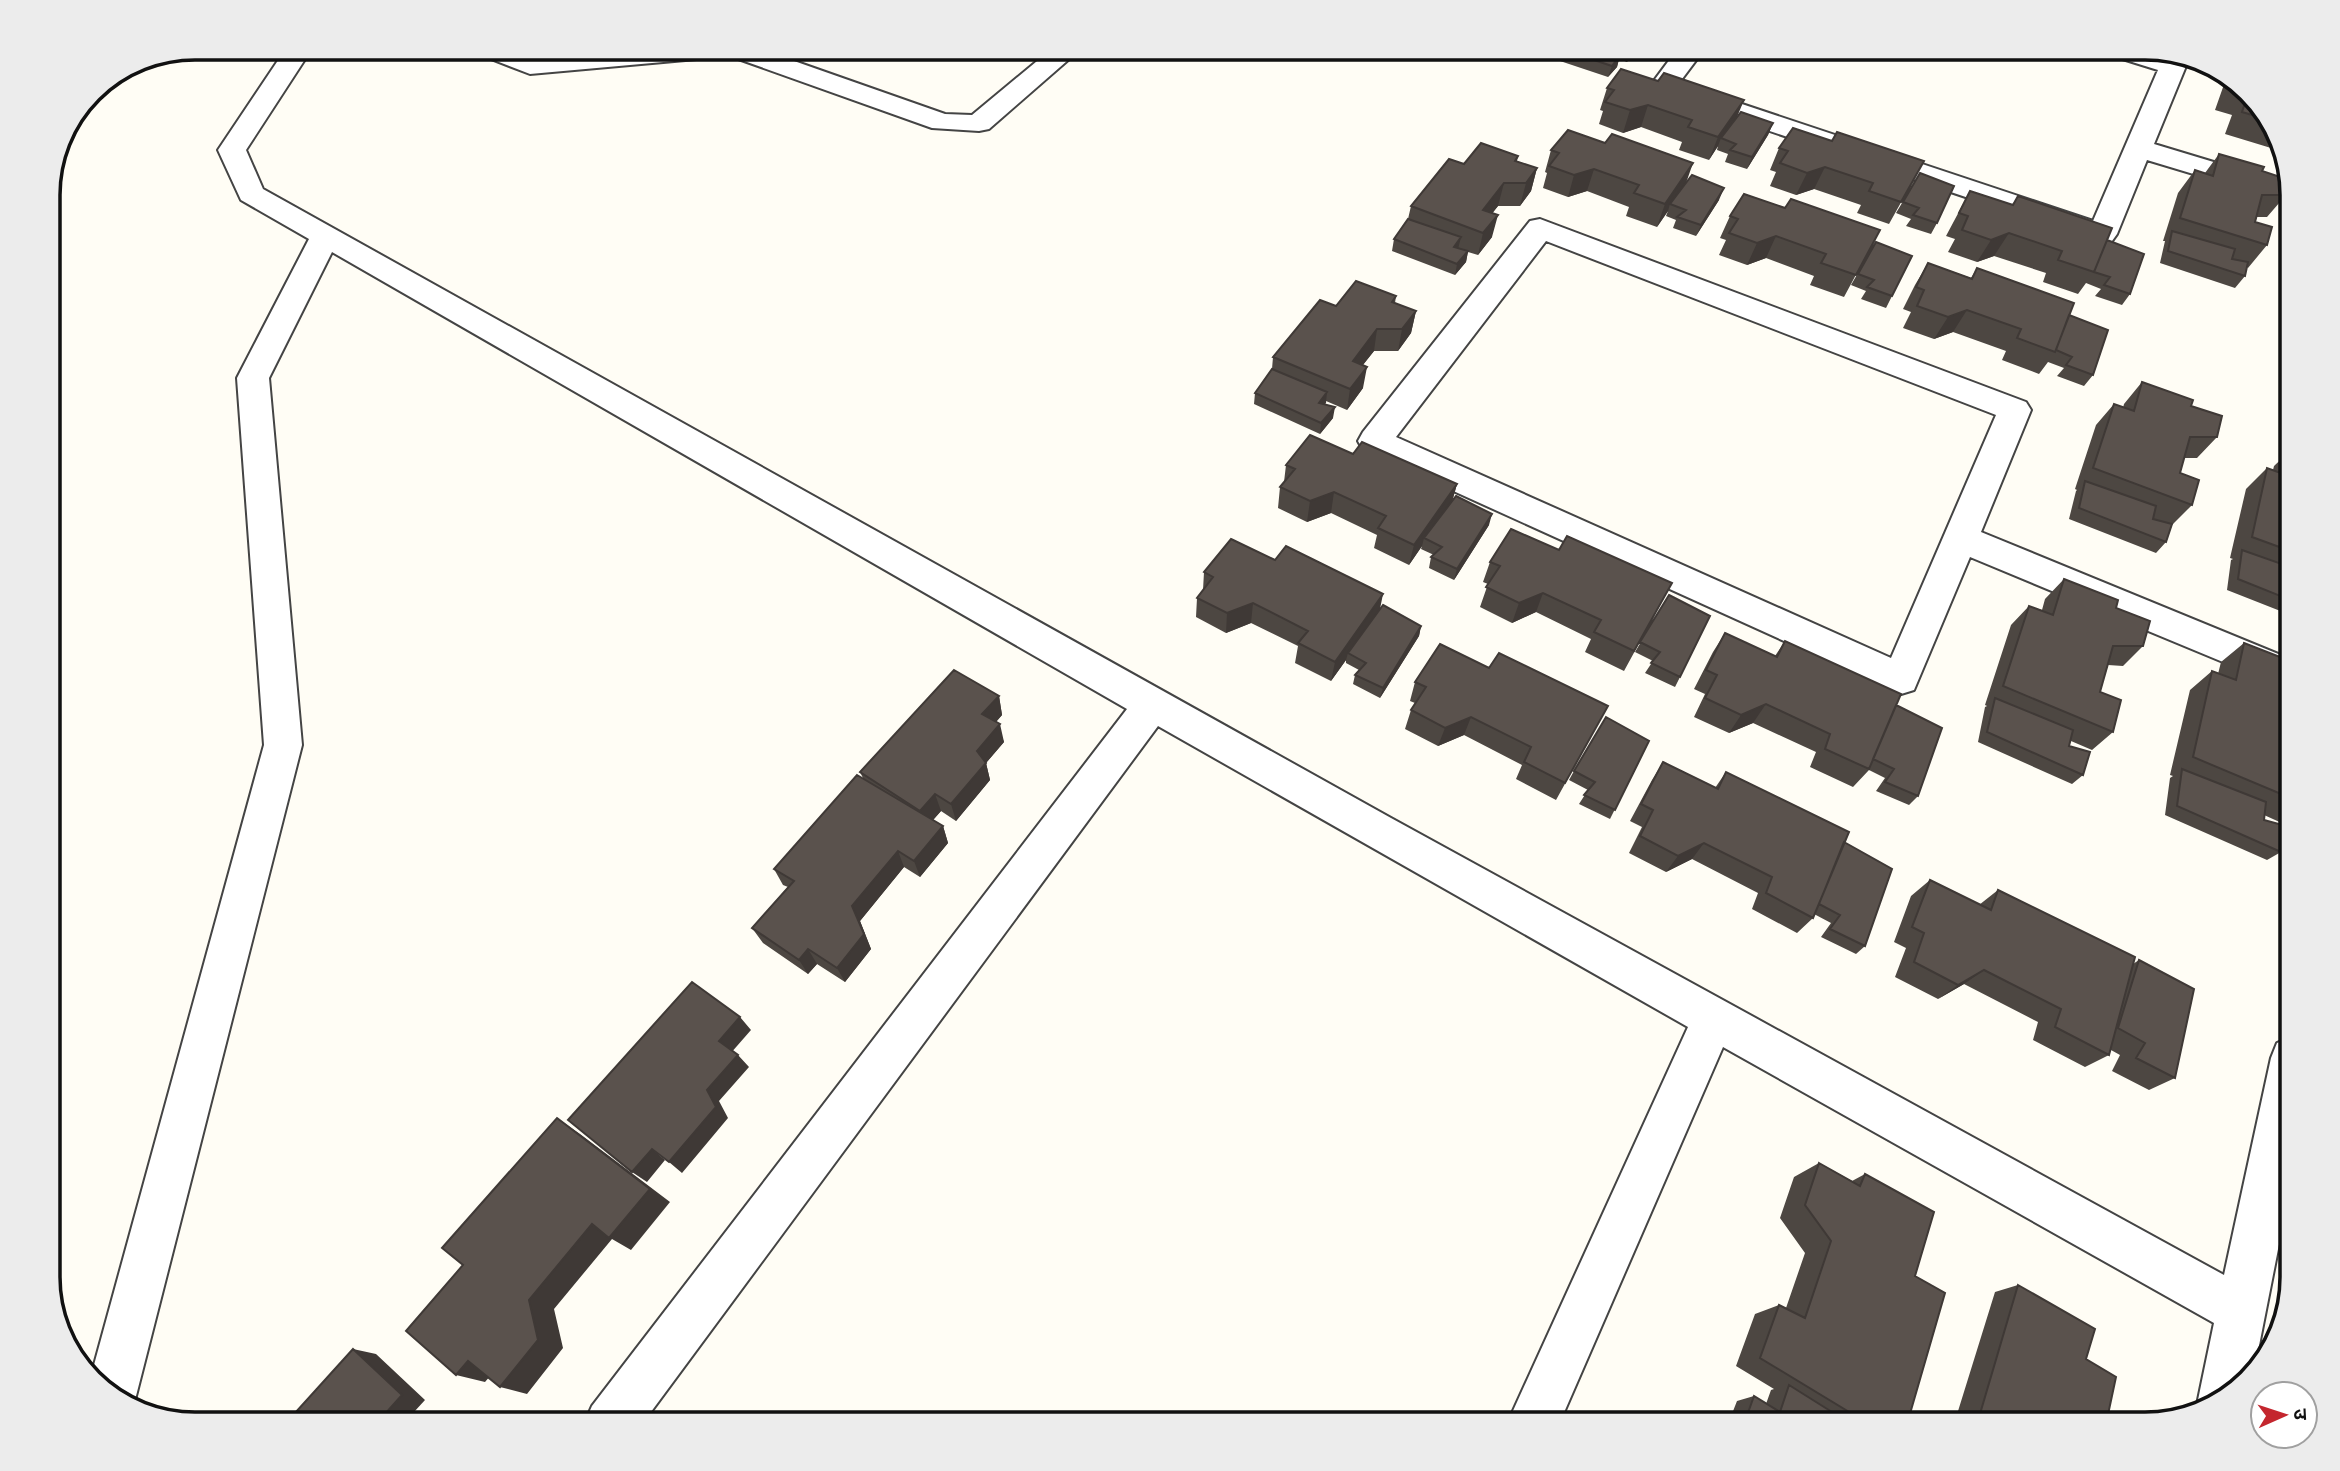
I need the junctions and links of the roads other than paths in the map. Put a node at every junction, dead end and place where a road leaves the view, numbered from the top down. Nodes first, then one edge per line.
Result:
1 (291, 60) edge
2 (515, 60) edge
3 (605, 60) edge
4 (773, 60) edge
5 (1054, 60) edge
6 (1683, 60) edge
7 (2155, 61) edge
8 (2138, 148) junction
9 (2280, 191) edge
10 (325, 236) junction
11 (1961, 538) junction
12 (2280, 671) edge
13 (1153, 704) junction
14 (1714, 1018) junction
15 (2280, 1121) edge
16 (2241, 1311) junction
17 (114, 1385) edge
18 (2226, 1385) edge
19 (619, 1412) edge
20 (1538, 1412) edge

1 - 10 street
2 - 3 street
4 - 5 street
6 - 8 street
7 - 8 street
8 - 9 street
10 - 13 street
10 - 17 street
11 - 11 street
11 - 12 street
13 - 14 street
13 - 19 street
14 - 16 street
14 - 20 street
15 - 16 street
16 - 18 street

